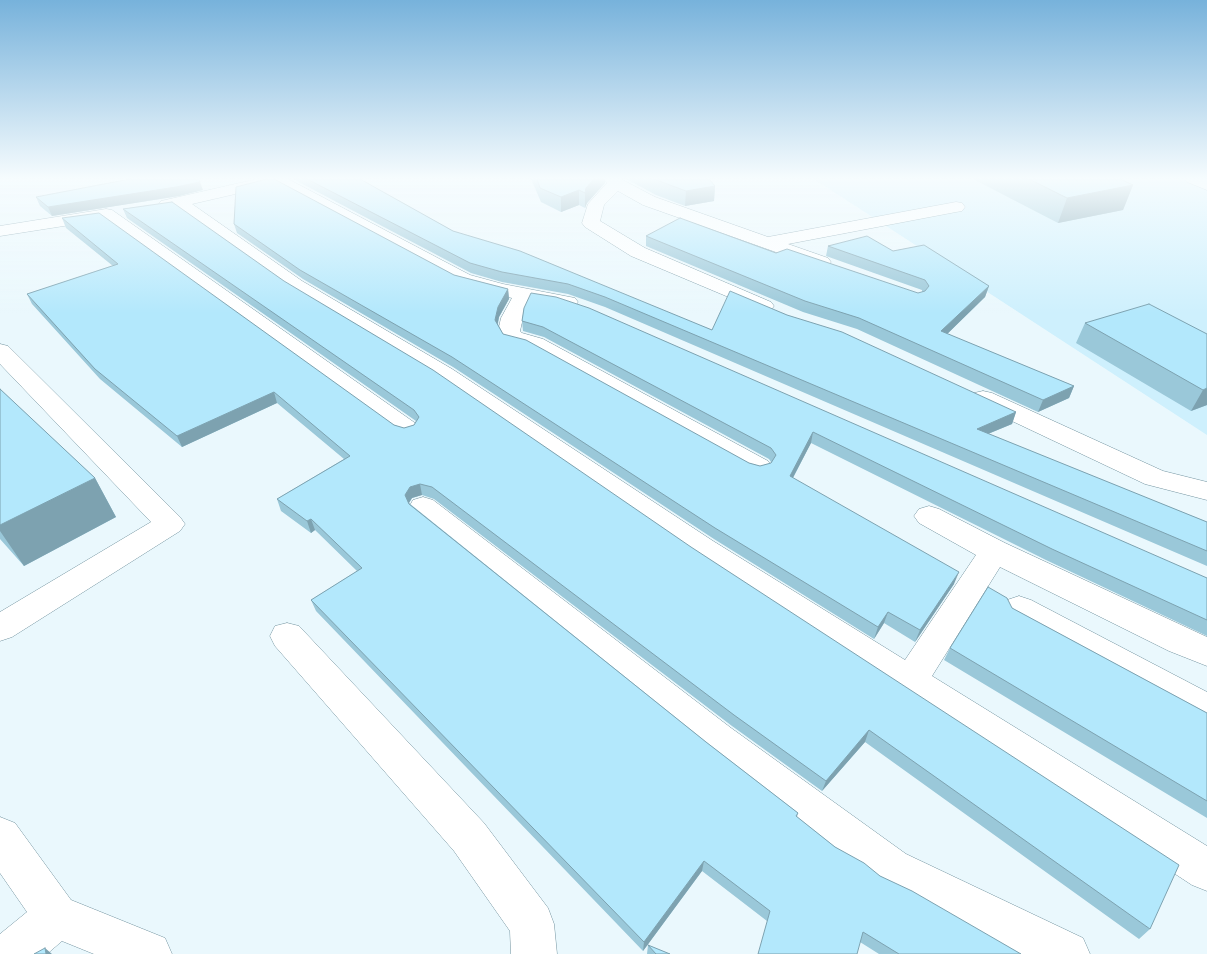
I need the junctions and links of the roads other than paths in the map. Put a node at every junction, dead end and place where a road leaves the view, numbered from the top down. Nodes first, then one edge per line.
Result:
1 (47, 224) edge
2 (119, 224) edge
3 (196, 224) edge
4 (359, 224) edge
5 (592, 224) edge
6 (714, 224) edge
7 (865, 224) edge
8 (0, 231) edge
9 (768, 242) junction
10 (841, 269) edge
11 (524, 294) junction
12 (588, 309) edge
13 (785, 315) edge
14 (0, 351) edge
15 (966, 390) edge
16 (406, 428) edge
17 (758, 467) edge
18 (1207, 491) edge
19 (423, 507) dead end
20 (929, 516) dead end
21 (994, 550) junction
22 (1018, 609) edge
23 (3, 622) edge
24 (287, 636) dead end
25 (1207, 652) edge
26 (910, 681) junction
27 (1207, 710) edge
28 (0, 836) edge
29 (1207, 870) edge
30 (56, 916) junction
31 (12, 954) edge
32 (149, 954) edge
33 (534, 954) edge
34 (1067, 954) edge

1 - 8 street
2 - 16 street
3 - 26 street
4 - 11 street
5 - 13 street
6 - 9 street
7 - 9 street
9 - 10 street
11 - 12 street
11 - 17 street
14 - 23 street
15 - 18 street
19 - 34 street
20 - 21 street
21 - 25 street
21 - 26 street
22 - 27 street
24 - 33 street
26 - 29 street
28 - 30 street
30 - 31 street
30 - 32 street

